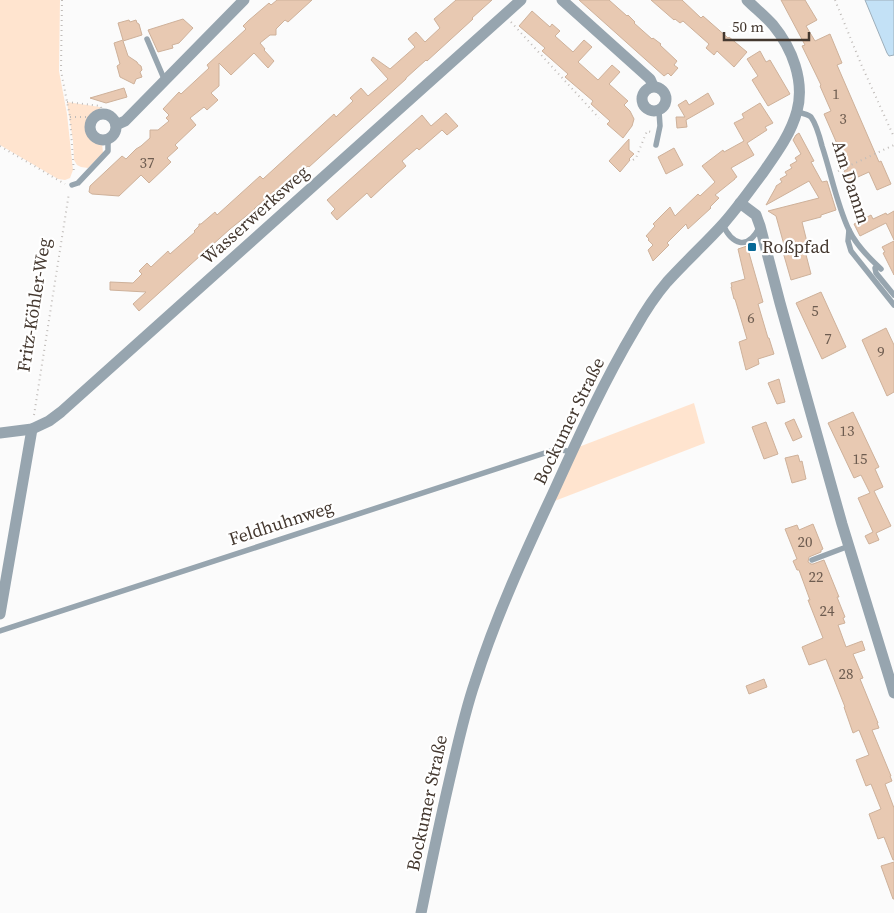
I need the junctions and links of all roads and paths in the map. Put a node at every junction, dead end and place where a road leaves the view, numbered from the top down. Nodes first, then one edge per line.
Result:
1 (62, 0) edge
2 (244, 0) edge
3 (521, 0) edge
4 (562, 0) edge
5 (747, 0) edge
6 (835, 0) edge
7 (504, 15) junction
8 (147, 39) dead end
9 (165, 81) junction
10 (653, 86) junction
11 (67, 102) junction
12 (659, 111) junction
13 (797, 112) junction
14 (70, 117) junction
15 (97, 117) junction
16 (599, 118) dead end
17 (116, 125) junction
18 (658, 134) junction
19 (894, 137) edge
20 (108, 139) junction
21 (894, 145) edge
22 (0, 146) edge
23 (656, 146) dead end
24 (633, 160) dead end
25 (831, 174) junction
26 (72, 185) junction
27 (740, 203) junction
28 (723, 224) junction
29 (760, 226) junction
30 (849, 230) junction
31 (894, 295) edge
32 (894, 305) edge
33 (32, 430) junction
34 (0, 433) edge
35 (572, 452) junction
36 (848, 546) junction
37 (812, 560) dead end
38 (0, 614) edge
39 (0, 631) edge
40 (891, 670) edge
41 (894, 693) edge
42 (421, 913) edge

1 - 11 path, Fritz-Köhler-Weg
2 - 9 street
3 - 7 street, Wasserwerksweg
4 - 10 street
5 - 13 street, Bockumer Straße
6 - 19 path
7 - 16 path
7 - 33 street, Wasserwerksweg
8 - 9 lane
9 - 17 street
10 - 12 street
10 - 12 street
11 - 14 path, Fritz-Köhler-Weg
11 - 15 path
12 - 18 lane
13 - 25 lane, Am Damm
13 - 27 street, Bockumer Straße
14 - 15 path
14 - 26 path, Fritz-Köhler-Weg
15 - 17 street
15 - 20 street
17 - 20 street
18 - 23 lane
18 - 24 path
20 - 26 lane
21 - 25 path
22 - 26 path
25 - 30 lane, Am Damm
26 - 33 path, Fritz-Köhler-Weg
27 - 28 street, Bockumer Straße
27 - 29 street
28 - 29 lane
28 - 35 street, Bockumer Straße
29 - 36 street
30 - 31 lane, Am Damm
30 - 32 lane
33 - 34 street, Wasserwerksweg
33 - 38 street
35 - 39 lane, Feldhuhnweg
35 - 42 street, Bockumer Straße
36 - 37 lane
36 - 40 street
40 - 41 street

